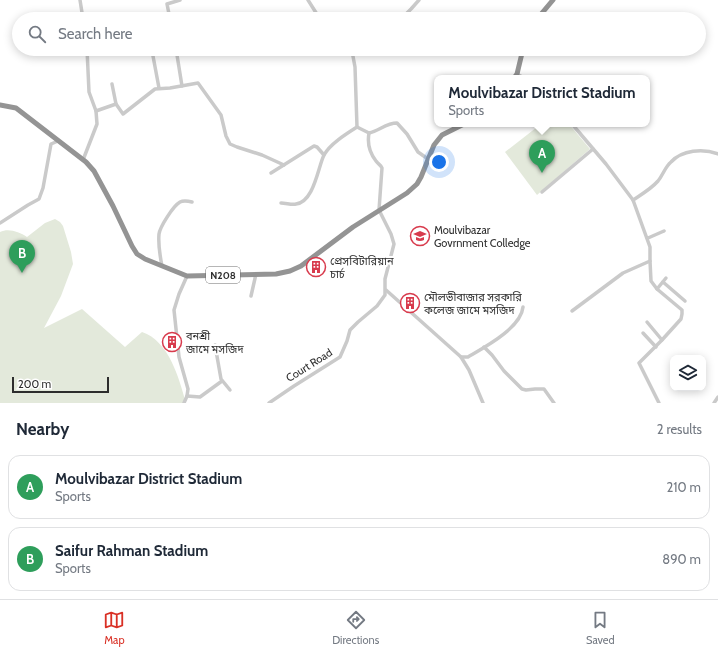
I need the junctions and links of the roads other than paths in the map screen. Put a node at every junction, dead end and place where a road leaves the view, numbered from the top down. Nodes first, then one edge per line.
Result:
1 (80, 0) edge
2 (180, 0) edge
3 (308, 0) edge
4 (418, 0) edge
5 (553, 0) edge
6 (82, 12) edge
7 (169, 12) edge
8 (316, 12) edge
9 (409, 12) edge
10 (543, 12) edge
11 (87, 56) edge
12 (153, 56) edge
13 (177, 56) edge
14 (352, 56) edge
15 (521, 56) edge
16 (515, 75) edge
17 (112, 84) dead end
18 (182, 86) junction
19 (159, 88) junction
20 (116, 104) junction
21 (0, 105) edge
22 (96, 111) junction
23 (357, 127) junction
24 (458, 127) edge
25 (575, 127) edge
26 (369, 133) junction
27 (58, 141) junction
28 (593, 149) junction
29 (718, 154) edge
30 (324, 155) junction
31 (428, 159) junction
32 (83, 160) junction
33 (284, 164) junction
34 (271, 173) dead end
35 (542, 192) dead end
36 (633, 200) junction
37 (192, 202) dead end
38 (281, 203) dead end
39 (379, 210) junction
40 (0, 223) edge
41 (664, 231) dead end
42 (648, 238) junction
43 (650, 261) junction
44 (162, 266) junction
45 (256, 274) junction
46 (187, 276) junction
47 (666, 278) dead end
48 (663, 282) junction
49 (386, 290) junction
50 (657, 290) junction
51 (251, 296) dead end
52 (685, 301) dead end
53 (523, 307) dead end
54 (572, 311) dead end
55 (646, 322) dead end
56 (643, 333) dead end
57 (662, 340) junction
58 (215, 346) dead end
59 (484, 347) junction
60 (656, 347) junction
61 (461, 357) junction
62 (222, 380) junction
63 (230, 390) dead end
64 (187, 396) junction
65 (718, 397) edge
66 (184, 403) edge
67 (269, 403) edge
68 (483, 403) edge
69 (554, 403) edge
70 (659, 403) edge
71 (714, 403) edge

1 - 6 street
2 - 7 street
3 - 8 street
4 - 9 street
5 - 10 highway
11 - 22 street
12 - 19 street
13 - 18 street
14 - 23 street
15 - 16 highway
17 - 20 street
18 - 19 street
18 - 33 street
19 - 20 street
20 - 22 street
21 - 27 highway, N208
22 - 32 street
23 - 26 street
23 - 30 street
24 - 31 highway, N208
25 - 28 street
26 - 31 street
26 - 39 street
27 - 32 highway, N208
27 - 40 street
28 - 35 street
28 - 36 street
29 - 36 street
30 - 33 street
30 - 38 street
31 - 39 highway, N208
32 - 44 highway, N208
33 - 34 street
36 - 42 street
37 - 44 street
39 - 45 highway, N208
39 - 49 street, Court Road
41 - 42 street
42 - 43 street
43 - 50 street
43 - 54 street
44 - 46 highway, N208
45 - 46 highway, N208
45 - 51 street
46 - 64 street
47 - 48 street
48 - 50 street
48 - 52 street
49 - 61 street
49 - 67 street, Court Road
50 - 57 street
53 - 59 street
55 - 57 street
56 - 60 street
57 - 60 street
58 - 62 street
59 - 61 street
59 - 69 street
60 - 70 street
61 - 68 street
62 - 63 street
62 - 64 street
64 - 66 street
65 - 71 street

